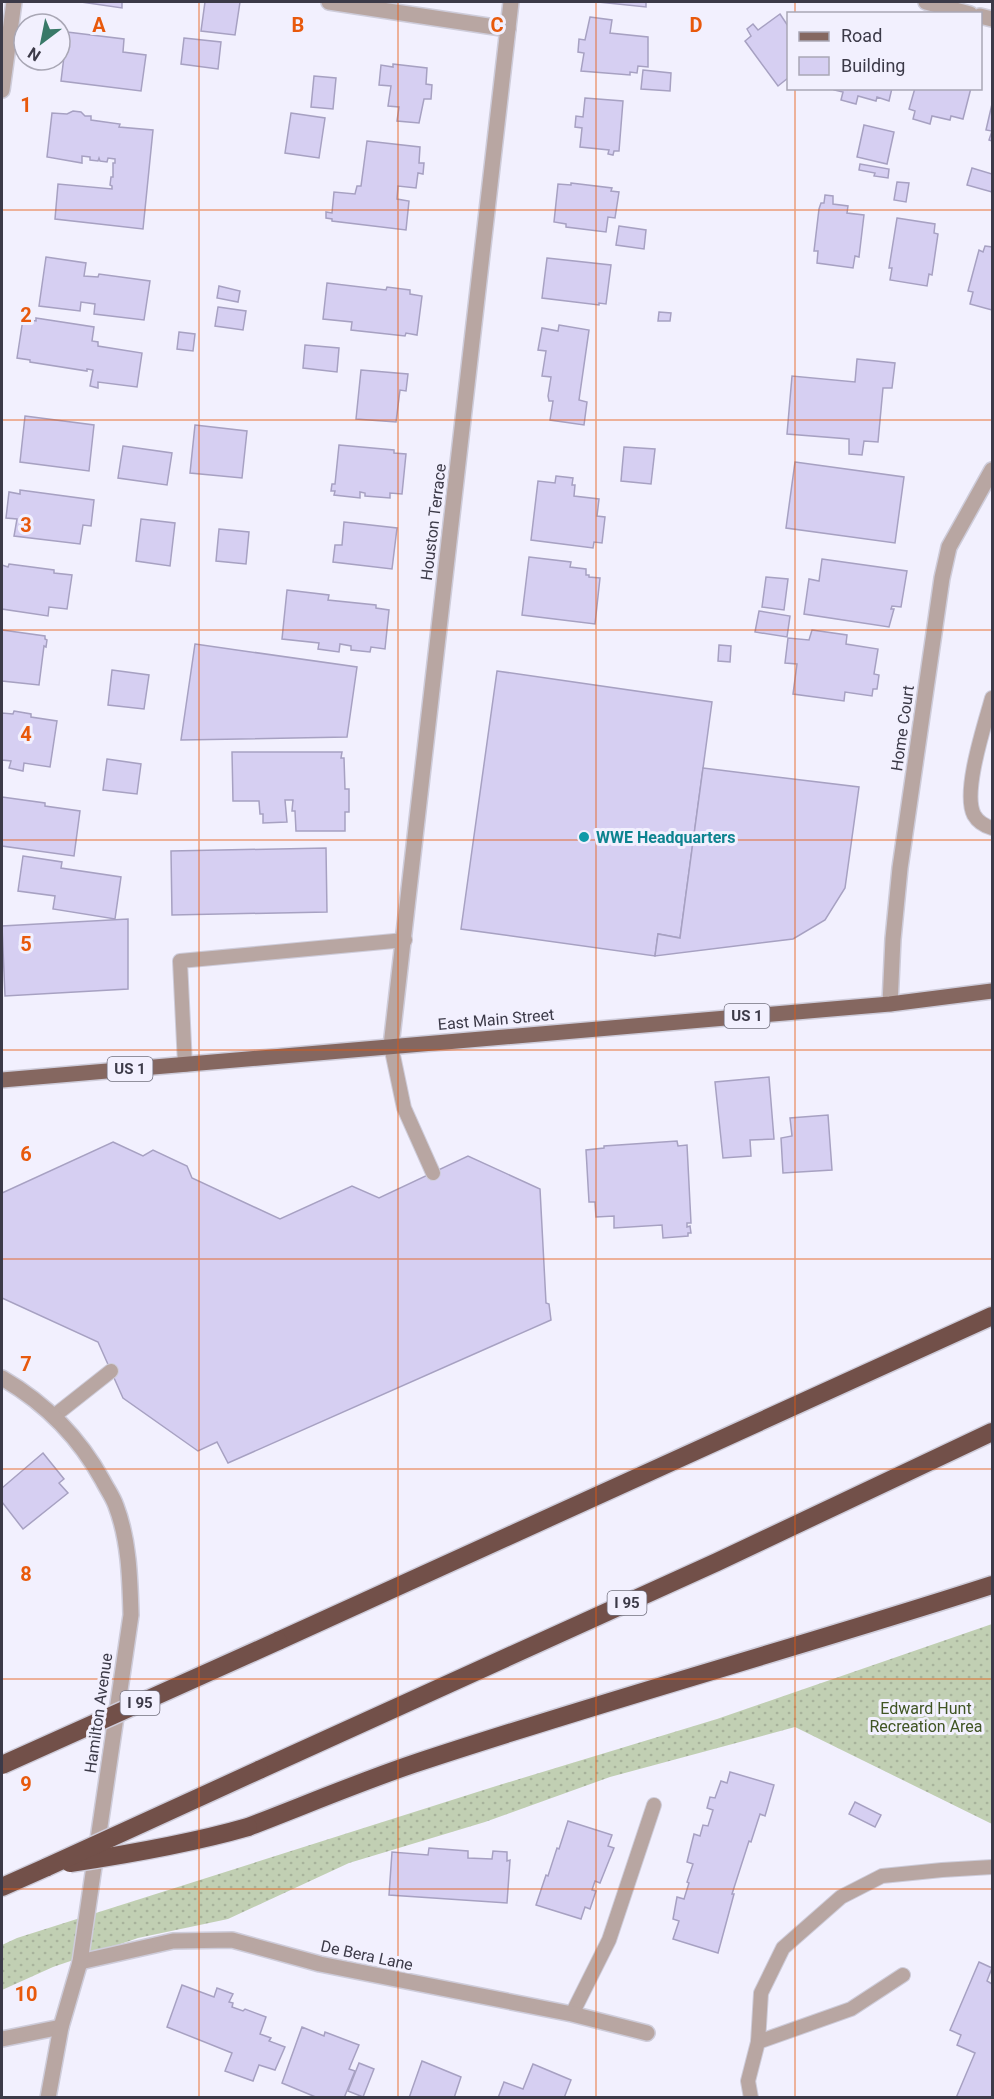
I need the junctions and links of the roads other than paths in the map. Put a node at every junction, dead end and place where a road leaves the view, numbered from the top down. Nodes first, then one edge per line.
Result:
1 (14, 2) edge
2 (329, 2) edge
3 (511, 2) edge
4 (926, 2) edge
5 (963, 12) edge
6 (508, 29) junction
7 (2, 90) edge
8 (993, 470) edge
9 (993, 698) edge
10 (993, 828) edge
11 (405, 940) junction
12 (993, 991) edge
13 (890, 1004) junction
14 (391, 1046) junction
15 (185, 1065) junction
16 (2, 1080) edge
17 (433, 1173) dead end
18 (993, 1316) edge
19 (111, 1371) dead end
20 (2, 1378) edge
21 (54, 1416) junction
22 (993, 1431) edge
23 (993, 1585) edge
24 (2, 1766) edge
25 (654, 1805) dead end
26 (47, 1867) junction
27 (993, 1867) edge
28 (2, 1887) edge
29 (80, 1962) junction
30 (903, 1975) dead end
31 (572, 2014) junction
32 (62, 2027) junction
33 (647, 2033) dead end
34 (2, 2039) edge
35 (758, 2043) junction
36 (48, 2097) edge
37 (751, 2097) edge

1 - 7 street
2 - 6 street
3 - 6 street, Houston Terrace
4 - 5 street
6 - 11 street, Houston Terrace
8 - 13 street, Home Court
9 - 10 lane
11 - 14 street, Houston Terrace
11 - 15 lane
12 - 13 main road, East Main Street / US 1
13 - 14 main road, East Main Street / US 1
14 - 15 main road, East Main Street / US 1
14 - 17 lane
15 - 16 main road, East Main Street / US 1
18 - 24 highway, I 95, bridge
19 - 21 lane
20 - 21 street, Hamilton Avenue
21 - 29 street, Hamilton Avenue
22 - 26 highway, I 95, bridge
23 - 26 highway, bridge
25 - 31 lane
26 - 28 highway, I 95
27 - 35 lane
29 - 31 street, De Bera Lane
29 - 32 street, Hamilton Avenue
30 - 35 lane
31 - 33 street, De Bera Lane
32 - 34 street
32 - 36 street, Hamilton Avenue
35 - 37 lane

